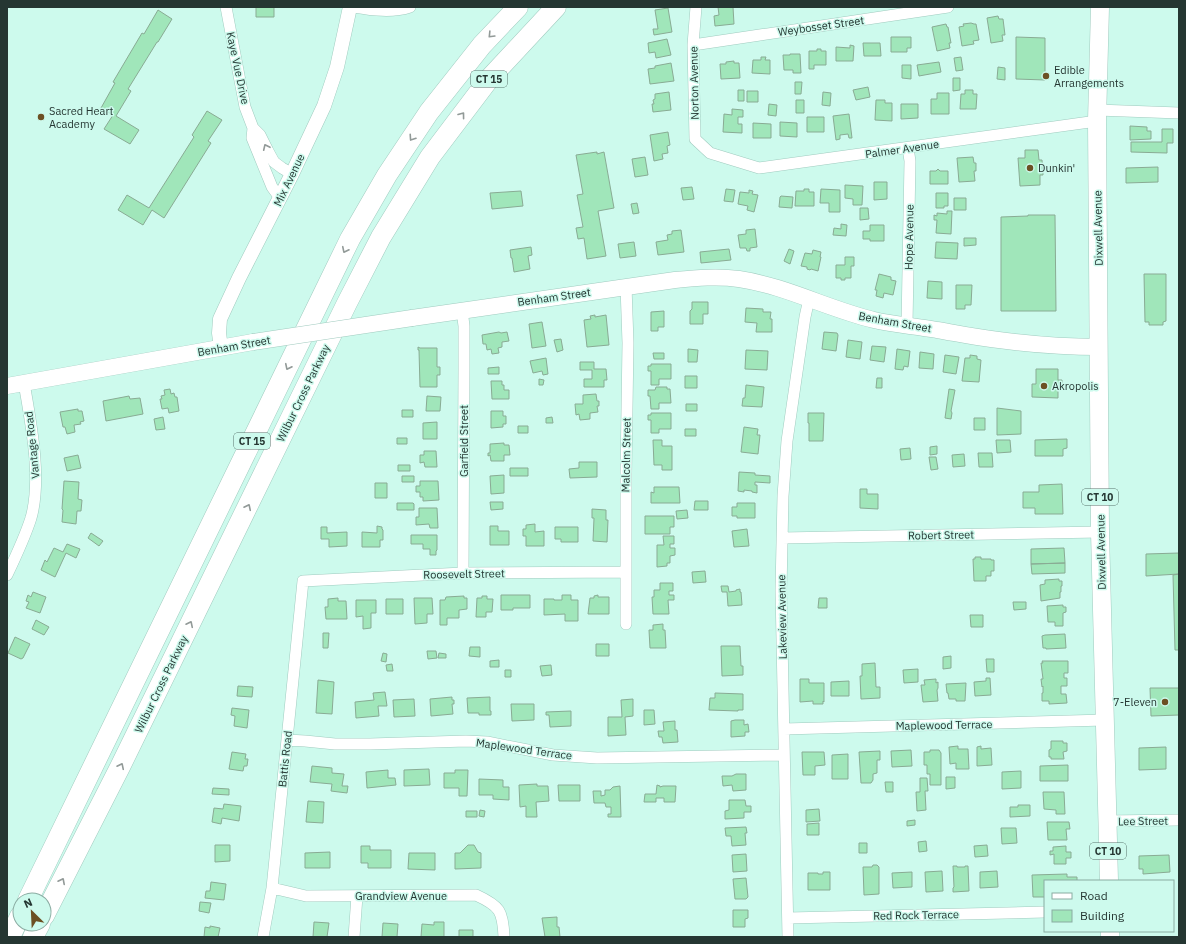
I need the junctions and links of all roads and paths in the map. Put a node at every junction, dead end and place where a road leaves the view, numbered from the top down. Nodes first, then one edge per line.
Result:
1 (226, 7) edge
2 (350, 7) edge
3 (354, 7) edge
4 (410, 7) edge
5 (518, 7) edge
6 (556, 7) edge
7 (696, 7) edge
8 (948, 7) edge
9 (1100, 7) edge
10 (693, 45) junction
11 (1179, 113) edge
12 (1097, 116) junction
13 (253, 128) junction
14 (908, 148) junction
15 (710, 153) joint
16 (292, 174) junction
17 (280, 198) junction
18 (626, 286) junction
19 (809, 298) junction
20 (462, 310) junction
21 (908, 325) junction
22 (1099, 347) junction
23 (221, 348) junction
24 (24, 383) junction
25 (7, 386) edge
26 (1100, 532) junction
27 (782, 538) junction
28 (626, 572) junction
29 (463, 573) junction
30 (7, 575) edge
31 (303, 581) joint
32 (626, 624) dead end
33 (1105, 720) junction
34 (784, 729) junction
35 (287, 740) junction
36 (784, 755) junction
37 (1179, 820) edge
38 (1107, 821) junction
39 (1109, 880) edge
40 (272, 888) junction
41 (32, 892) edge
42 (357, 896) junction
43 (52, 900) edge
44 (1044, 912) edge
45 (788, 918) junction
46 (264, 937) edge
47 (354, 937) edge
48 (504, 937) edge
49 (788, 937) edge

1 - 13 street, Kaye Vue Drive
2 - 16 street, Mix Avenue
3 - 4 street
5 -> 41 highway, CT 15
43 -> 6 highway, Wilbur Cross Parkway / CT 15
7 - 10 street, Norton Avenue
8 - 10 street, Weybosset Street
9 - 12 main road, Dixwell Avenue / CT 10
10 - 15 street, Norton Avenue
11 - 12 street, Palmer Avenue
12 - 14 street, Palmer Avenue
12 - 22 main road, Dixwell Avenue / CT 10
16 -> 13 street, Kaye Vue Drive
13 - 17 street, Kaye Vue Drive
14 - 15 street, Palmer Avenue
14 - 21 street, Hope Avenue
16 - 17 street, Mix Avenue
17 - 23 street, Mix Avenue
18 - 19 main road, Benham Street
18 - 20 main road, Benham Street
18 - 28 street, Malcolm Street
19 - 21 main road, Benham Street
19 - 27 street, Lakeview Avenue
20 - 23 main road, Benham Street, bridge
20 - 29 street, Garfield Street
21 - 22 main road, Benham Street
22 - 26 main road, Dixwell Avenue / CT 10
23 - 24 main road, Benham Street
24 - 25 main road, Benham Street
24 - 30 street, Vantage Road
26 - 27 street, Robert Street
26 - 33 main road, Dixwell Avenue / CT 10
27 - 34 street, Lakeview Avenue
28 - 29 street, Roosevelt Street
28 - 32 street, Malcolm Street
29 - 31 street, Roosevelt Street
31 - 35 street, Battis Road
33 - 34 street, Maplewood Terrace
33 - 38 main road, Dixwell Avenue / CT 10
34 - 36 street, Lakeview Avenue
35 - 36 street, Maplewood Terrace
35 - 40 street, Battis Road
36 - 45 street, Lakeview Avenue
37 - 38 street, Lee Street
38 - 39 main road, Dixwell Avenue / CT 10
40 - 42 street, Grandview Avenue
40 - 46 street, Battis Road
42 - 47 street
42 - 48 street, Grandview Avenue
44 - 45 street, Red Rock Terrace
45 - 49 street, Lakeview Avenue

